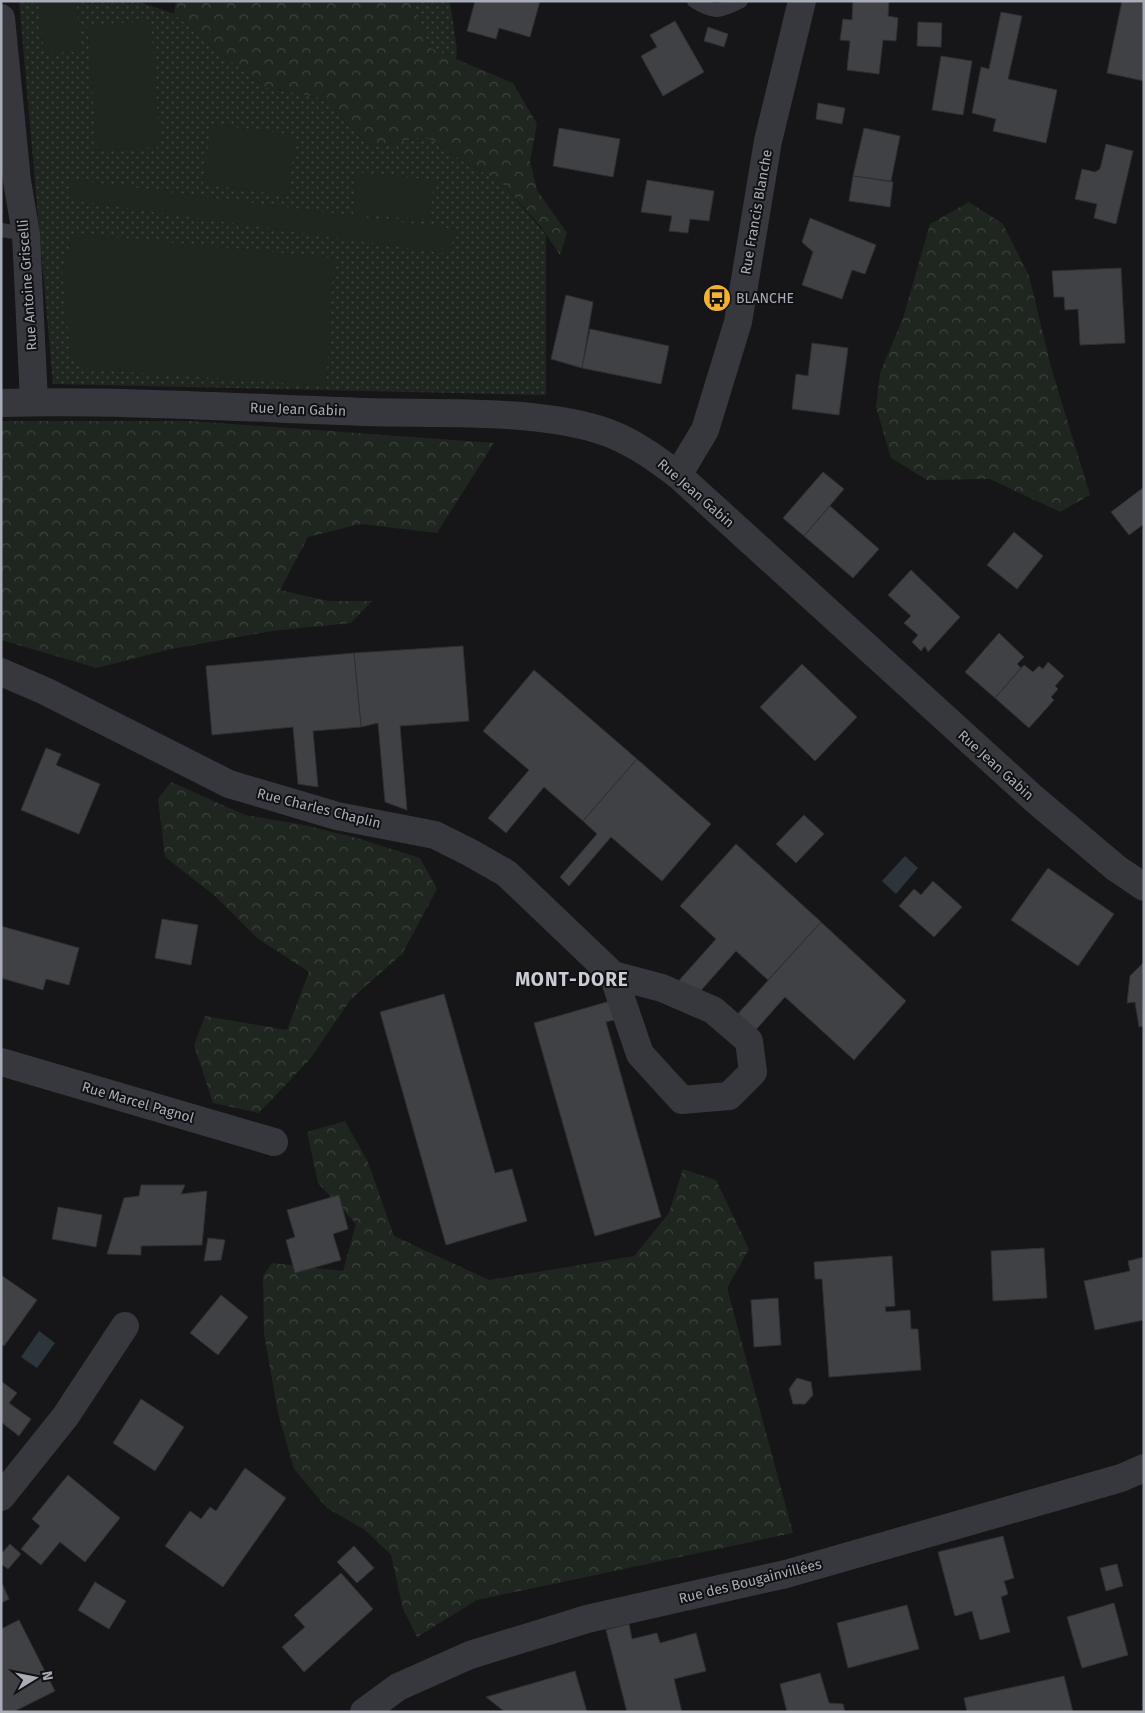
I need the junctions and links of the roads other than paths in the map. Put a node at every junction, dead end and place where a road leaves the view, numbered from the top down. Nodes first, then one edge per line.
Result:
1 (694, 1) edge
2 (741, 1) edge
3 (802, 1) edge
4 (1, 18) edge
5 (14, 232) edge
6 (34, 402) junction
7 (1, 403) edge
8 (678, 475) junction
9 (1, 672) edge
10 (1144, 887) edge
11 (613, 975) junction
12 (1, 1062) edge
13 (274, 1142) dead end
14 (125, 1326) dead end
15 (1144, 1468) edge
16 (1, 1497) edge
17 (364, 1712) edge

1 - 2 lane
3 - 8 street, Rue Francis Blanche
4 - 5 street, Rue Antoine Griscelli
5 - 6 street, Rue Antoine Griscelli
6 - 7 street, Rue Jean Gabin
6 - 8 street, Rue Jean Gabin
8 - 10 street, Rue Jean Gabin
9 - 11 street, Rue Charles Chaplin
11 - 11 street, Rue Charles Chaplin
12 - 13 street, Rue Marcel Pagnol
14 - 16 street
15 - 17 street, Rue des Bougainvillées

